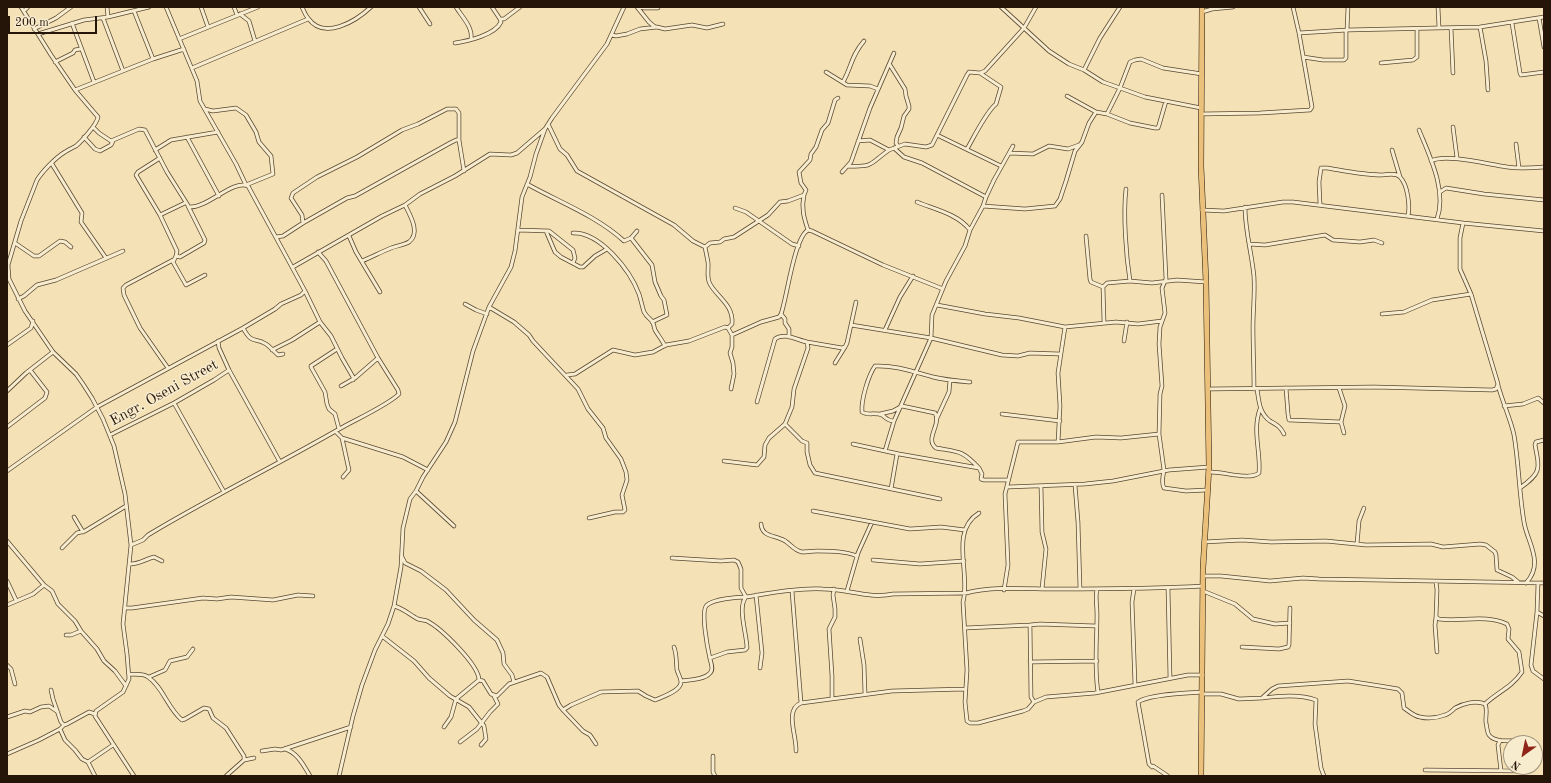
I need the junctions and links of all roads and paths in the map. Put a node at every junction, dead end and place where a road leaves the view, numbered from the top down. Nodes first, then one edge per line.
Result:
1 (21, 7) edge
2 (28, 7) edge
3 (71, 7) edge
4 (107, 7) edge
5 (149, 7) edge
6 (166, 7) edge
7 (201, 7) edge
8 (234, 7) edge
9 (258, 7) edge
10 (302, 7) edge
11 (371, 7) edge
12 (419, 7) edge
13 (456, 7) edge
14 (492, 7) edge
15 (520, 7) edge
16 (624, 7) edge
17 (638, 7) edge
18 (1001, 7) edge
19 (1036, 7) edge
20 (1120, 7) edge
21 (1233, 7) edge
22 (1293, 7) edge
23 (1348, 7) edge
24 (1438, 7) edge
25 (658, 8) edge
26 (1202, 9) edge
27 (24, 11) junction
28 (134, 11) junction
29 (239, 15) junction
30 (108, 17) junction
31 (1544, 17) edge
32 (103, 18) junction
33 (1539, 18) junction
34 (308, 19) junction
35 (500, 19) junction
36 (72, 23) junction
37 (1512, 23) junction
38 (430, 24) dead end
39 (723, 24) dead end
40 (208, 27) junction
41 (1480, 27) junction
42 (657, 28) junction
43 (1024, 28) junction
44 (1438, 28) junction
45 (1451, 28) junction
46 (34, 29) junction
47 (1417, 29) junction
48 (1347, 30) junction
49 (1299, 33) junction
50 (38, 34) junction
51 (612, 35) junction
52 (179, 39) junction
53 (471, 40) junction
54 (255, 41) junction
55 (864, 41) dead end
56 (455, 43) dead end
57 (1544, 47) edge
58 (80, 49) junction
59 (184, 49) junction
60 (894, 53) dead end
61 (1303, 57) junction
62 (153, 59) junction
63 (55, 62) junction
64 (1381, 63) dead end
65 (890, 65) junction
66 (192, 68) junction
67 (1084, 70) junction
68 (123, 71) junction
69 (826, 72) dead end
70 (1544, 72) edge
71 (980, 73) junction
72 (1453, 73) dead end
73 (1202, 74) junction
74 (94, 82) junction
75 (843, 82) junction
76 (1120, 88) junction
77 (878, 89) junction
78 (75, 90) junction
79 (1488, 90) dead end
80 (1067, 96) dead end
81 (838, 98) dead end
82 (1166, 101) junction
83 (205, 109) junction
84 (1201, 111) junction
85 (1096, 112) junction
86 (1107, 114) junction
87 (548, 124) junction
88 (93, 127) junction
89 (1453, 127) dead end
90 (545, 129) junction
91 (1419, 130) dead end
92 (218, 132) junction
93 (937, 135) junction
94 (84, 137) junction
95 (187, 137) junction
96 (459, 140) junction
97 (114, 141) junction
98 (858, 141) junction
99 (1082, 142) junction
100 (1516, 144) dead end
101 (1013, 146) dead end
102 (896, 147) junction
103 (967, 149) junction
104 (155, 150) junction
105 (889, 150) junction
106 (1392, 150) dead end
107 (1010, 153) junction
108 (160, 158) junction
109 (1457, 158) junction
110 (1431, 160) junction
111 (52, 164) junction
112 (848, 166) junction
113 (1002, 166) junction
114 (1544, 167) edge
115 (1519, 168) junction
116 (464, 171) junction
117 (842, 172) dead end
118 (1400, 177) junction
119 (527, 184) junction
120 (246, 185) junction
121 (1126, 188) dead end
122 (1440, 192) junction
123 (804, 195) junction
124 (1162, 195) dead end
125 (219, 196) junction
126 (986, 197) junction
127 (1544, 200) edge
128 (917, 202) dead end
129 (186, 204) junction
130 (1320, 204) junction
131 (404, 205) junction
132 (983, 206) junction
133 (1245, 207) junction
134 (734, 208) dead end
135 (1202, 210) junction
136 (160, 215) junction
137 (1408, 216) junction
138 (1437, 219) junction
139 (759, 221) junction
140 (303, 223) junction
141 (1463, 223) junction
142 (518, 230) junction
143 (808, 230) junction
144 (970, 230) junction
145 (546, 231) junction
146 (637, 231) dead end
147 (1544, 231) edge
148 (573, 233) dead end
149 (349, 236) junction
150 (1086, 236) dead end
151 (276, 237) junction
152 (631, 238) junction
153 (14, 243) junction
154 (1382, 243) dead end
155 (1249, 244) junction
156 (799, 246) junction
157 (71, 247) dead end
158 (705, 247) junction
159 (607, 249) junction
160 (123, 251) dead end
161 (318, 252) junction
162 (176, 256) junction
163 (106, 258) junction
164 (173, 260) junction
165 (362, 262) junction
166 (573, 263) junction
167 (293, 267) junction
168 (205, 275) dead end
169 (913, 276) junction
170 (8, 279) edge
171 (1130, 281) junction
172 (1164, 282) junction
173 (1206, 282) junction
174 (1103, 287) junction
175 (943, 289) junction
176 (305, 291) junction
177 (380, 292) dead end
178 (1471, 294) junction
179 (18, 299) junction
180 (856, 302) dead end
181 (465, 304) dead end
182 (937, 306) junction
183 (490, 307) junction
184 (487, 314) junction
185 (781, 314) junction
186 (1382, 314) dead end
187 (33, 321) junction
188 (1162, 321) junction
189 (320, 322) junction
190 (652, 322) junction
191 (1127, 322) junction
192 (1104, 323) junction
193 (851, 325) junction
194 (1065, 327) junction
195 (242, 328) junction
196 (728, 328) junction
197 (885, 330) junction
198 (732, 335) junction
199 (789, 337) junction
200 (931, 338) junction
201 (218, 341) junction
202 (1124, 341) dead end
203 (807, 342) junction
204 (7, 345) edge
205 (665, 346) junction
206 (845, 347) junction
207 (337, 349) junction
208 (272, 350) junction
209 (54, 352) junction
210 (282, 354) dead end
211 (1060, 354) junction
212 (378, 358) junction
213 (835, 363) dead end
214 (168, 368) junction
215 (30, 370) junction
216 (229, 370) junction
217 (915, 372) junction
218 (567, 375) junction
219 (353, 380) junction
220 (950, 380) junction
221 (970, 382) dead end
222 (1498, 385) junction
223 (341, 386) dead end
224 (1286, 388) junction
225 (1339, 388) junction
226 (1208, 389) junction
227 (1255, 389) junction
228 (731, 390) dead end
229 (7, 391) edge
230 (757, 402) dead end
231 (174, 403) junction
232 (1544, 403) edge
233 (902, 406) junction
234 (1504, 406) junction
235 (97, 407) junction
236 (1260, 409) junction
237 (880, 414) junction
238 (1002, 414) dead end
239 (937, 418) junction
240 (894, 421) junction
241 (1060, 421) junction
242 (1341, 422) junction
243 (785, 424) junction
244 (7, 427) edge
245 (337, 430) junction
246 (1344, 433) dead end
247 (1159, 434) junction
248 (1284, 434) dead end
249 (110, 435) junction
250 (342, 438) junction
251 (1544, 440) edge
252 (1058, 442) junction
253 (852, 444) dead end
254 (885, 450) junction
255 (897, 454) junction
256 (724, 461) dead end
257 (280, 462) junction
258 (979, 468) junction
259 (1209, 469) junction
260 (428, 470) junction
261 (1164, 470) junction
262 (7, 471) edge
263 (343, 477) dead end
264 (1008, 480) junction
265 (1075, 485) junction
266 (1041, 486) junction
267 (1008, 487) junction
268 (1520, 488) junction
269 (891, 489) junction
270 (1208, 490) junction
271 (416, 491) junction
272 (224, 492) junction
273 (940, 499) dead end
274 (126, 506) junction
275 (1364, 508) dead end
276 (813, 511) dead end
277 (979, 513) dead end
278 (74, 517) dead end
279 (589, 518) dead end
280 (872, 522) junction
281 (761, 524) dead end
282 (454, 526) dead end
283 (965, 530) junction
284 (83, 532) junction
285 (7, 541) edge
286 (1204, 542) junction
287 (1358, 544) junction
288 (131, 545) junction
289 (62, 548) dead end
290 (857, 556) junction
291 (402, 557) junction
292 (672, 558) dead end
293 (873, 560) dead end
294 (162, 561) dead end
295 (964, 561) junction
296 (129, 564) junction
297 (1203, 576) junction
298 (7, 582) edge
299 (1436, 582) junction
300 (1518, 582) junction
301 (1526, 582) junction
302 (1538, 583) junction
303 (1544, 583) edge
304 (44, 586) junction
305 (1168, 588) junction
306 (834, 589) junction
307 (1042, 589) junction
308 (1080, 589) junction
309 (1097, 589) junction
310 (1134, 589) junction
311 (1203, 589) junction
312 (1004, 590) junction
313 (792, 591) junction
314 (847, 591) junction
315 (966, 593) junction
316 (756, 595) junction
317 (314, 596) dead end
318 (746, 597) junction
319 (16, 600) junction
320 (7, 605) edge
321 (394, 606) junction
322 (125, 608) junction
323 (1290, 608) dead end
324 (1537, 612) junction
325 (1544, 616) edge
326 (1436, 617) junction
327 (1290, 624) junction
328 (1030, 625) junction
329 (1096, 626) junction
330 (965, 628) junction
331 (81, 631) junction
332 (66, 635) dead end
333 (382, 636) junction
334 (860, 639) dead end
335 (674, 647) dead end
336 (1242, 647) dead end
337 (192, 649) dead end
338 (1437, 652) dead end
339 (710, 658) junction
340 (1097, 661) junction
341 (1030, 662) junction
342 (7, 664) edge
343 (760, 668) dead end
344 (129, 674) junction
345 (1202, 674) junction
346 (149, 677) junction
347 (1170, 678) junction
348 (1544, 678) edge
349 (479, 680) junction
350 (681, 681) junction
351 (514, 682) junction
352 (15, 684) dead end
353 (1135, 685) junction
354 (126, 686) junction
355 (965, 689) junction
356 (52, 690) dead end
357 (1098, 692) junction
358 (1202, 693) junction
359 (865, 694) junction
360 (494, 696) junction
361 (832, 698) junction
362 (1262, 698) junction
363 (456, 700) junction
364 (1034, 702) junction
365 (801, 703) junction
366 (1486, 704) junction
367 (563, 710) junction
368 (58, 712) junction
369 (95, 714) junction
370 (7, 717) edge
371 (482, 723) junction
372 (64, 724) junction
373 (444, 726) dead end
374 (351, 727) junction
375 (60, 729) junction
376 (1500, 741) junction
377 (1503, 741) edge
378 (460, 742) dead end
379 (596, 744) dead end
380 (112, 745) junction
381 (481, 745) dead end
382 (284, 749) junction
383 (262, 751) dead end
384 (796, 751) dead end
385 (7, 754) edge
386 (712, 756) dead end
387 (254, 758) dead end
388 (244, 760) junction
389 (88, 762) junction
390 (1425, 770) dead end
391 (1501, 771) junction
392 (95, 776) edge
393 (134, 776) edge
394 (226, 776) edge
395 (310, 776) edge
396 (340, 776) edge
397 (715, 776) edge
398 (1168, 776) edge
399 (1201, 776) edge
400 (1324, 776) edge
401 (1522, 776) edge

1 - 27 street
2 - 27 street
3 - 46 street
4 - 30 street
5 - 28 street
6 - 52 street
7 - 40 street
8 - 29 street
9 - 29 street
10 - 34 street
11 - 34 street
12 - 38 street
13 - 53 street
14 - 35 street
15 - 35 street
16 - 51 street
17 - 25 street
17 - 42 street
18 - 43 street
19 - 43 street
20 - 67 street
21 - 26 street
22 - 49 street
23 - 48 street
24 - 44 street
26 - 73 main road
27 - 46 street
28 - 30 street
28 - 62 street
29 - 40 street
29 - 54 street
30 - 32 street
31 - 33 street
32 - 36 street
32 - 68 street
33 - 37 street
33 - 57 street
34 - 54 street
35 - 53 street
36 - 50 street
36 - 58 street
37 - 41 street
37 - 70 street
39 - 42 street
40 - 52 street
41 - 45 street
41 - 79 street
42 - 51 street
43 - 67 street
43 - 71 street
44 - 45 street
44 - 47 street
45 - 72 street
46 - 50 street
47 - 48 street
47 - 64 street
48 - 49 street
48 - 61 street
49 - 61 street
50 - 63 street
51 - 87 street
52 - 59 street
53 - 56 street
54 - 66 street
55 - 75 street
58 - 63 street
58 - 74 street
59 - 62 street
59 - 66 street
60 - 65 street
61 - 84 street
62 - 68 street
63 - 78 street
65 - 77 street
65 - 102 street
66 - 83 street
67 - 76 street
68 - 74 street
69 - 75 street
71 - 93 street
71 - 103 street
73 - 76 street
73 - 84 main road
74 - 78 street
75 - 77 street
76 - 82 street
76 - 86 street
77 - 98 street
78 - 88 street
80 - 85 street
81 - 123 street
82 - 84 street
82 - 86 street
83 - 92 street
83 - 120 street
84 - 135 main road
85 - 86 street
85 - 99 street
87 - 90 street
87 - 158 street
88 - 94 street
88 - 97 street
89 - 109 street
90 - 116 street
90 - 119 street
91 - 110 street
92 - 95 street
92 - 120 street
93 - 102 street
93 - 103 street
94 - 97 street
94 - 111 street
95 - 104 street
95 - 125 street
96 - 116 street
96 - 140 street
96 - 140 street
97 - 104 street
98 - 105 street
98 - 112 street
99 - 107 street
99 - 132 street
100 - 115 street
101 - 107 street
102 - 105 street
102 - 126 street
103 - 113 street
104 - 108 street
105 - 112 street
106 - 118 street
107 - 113 street
108 - 129 street
108 - 136 street
109 - 110 street
109 - 115 street
110 - 122 street
111 - 153 street
111 - 163 street
112 - 117 street
113 - 126 street
114 - 115 street
116 - 131 street
118 - 130 street
118 - 137 street
119 - 142 street
119 - 152 street
120 - 125 street
120 - 151 street
121 - 171 street
122 - 127 street
122 - 138 street
123 - 139 street
123 - 143 street
124 - 172 street
125 - 129 street
126 - 132 street
128 - 144 street
129 - 136 street
129 - 162 street
130 - 133 street
130 - 137 street
131 - 149 street
131 - 165 street
132 - 144 street
133 - 135 street
133 - 155 street
134 - 139 street
135 - 173 main road
136 - 162 street
137 - 138 street
138 - 141 street
139 - 156 street
139 - 158 street
140 - 151 street
141 - 147 street
141 - 178 street
142 - 145 street
142 - 183 street
143 - 156 street
143 - 169 street
144 - 175 street
145 - 166 street
145 - 166 street
146 - 152 street
148 - 159 street
149 - 161 street
149 - 165 street
150 - 174 street
151 - 167 street
152 - 190 street
153 - 157 street
153 - 170 street
154 - 155 street
155 - 227 street
156 - 185 street
158 - 196 street
159 - 166 street
159 - 190 street
160 - 163 street
161 - 167 street
161 - 212 street
162 - 164 street
163 - 179 street
164 - 168 street
164 - 214 street
165 - 177 street
167 - 176 street
169 - 175 street
169 - 197 street
170 - 179 street
171 - 172 street
171 - 174 street
172 - 173 street
172 - 188 street
173 - 226 main road
174 - 192 street
175 - 182 street
176 - 189 street
176 - 195 street
178 - 186 street
178 - 222 street
179 - 187 street
180 - 193 street
181 - 184 street
182 - 194 street
182 - 200 street
183 - 184 street
183 - 218 street
184 - 260 street
185 - 198 street
185 - 199 street
187 - 204 street
187 - 209 street
188 - 191 street
188 - 247 street
189 - 207 street
189 - 208 street
190 - 205 street
191 - 192 street
191 - 202 street
192 - 194 street
193 - 197 street
193 - 206 street
194 - 211 street
195 - 201 street
195 - 208 street
196 - 198 street
196 - 205 street
197 - 200 street
198 - 228 street
199 - 203 street
199 - 230 street
200 - 211 street
200 - 217 street
201 - 214 street
201 - 216 street
203 - 206 street
203 - 243 street
205 - 218 street
206 - 213 street
207 - 219 street
207 - 245 street
208 - 210 street
209 - 215 street
209 - 235 street
211 - 241 street
212 - 219 street
212 - 245 street
214 - 235 street
215 - 229 street
215 - 244 street
216 - 231 street, Engr. Oseni Street
216 - 257 street
217 - 220 street
217 - 233 street
217 - 237 street
218 - 279 street
219 - 223 street
220 - 221 street
220 - 239 street
222 - 225 street
222 - 234 street
224 - 225 street
224 - 227 street
224 - 242 street
225 - 242 street
226 - 227 street
226 - 259 main road
227 - 236 street
231 - 249 street, Engr. Oseni Street
231 - 272 street
232 - 234 street
233 - 237 street
233 - 239 street
233 - 240 street
234 - 268 street
235 - 249 street
235 - 262 street
236 - 248 street
236 - 259 street
237 - 240 street
238 - 241 street
239 - 258 street
240 - 254 street
241 - 252 street
242 - 246 street
243 - 256 street
243 - 269 street
245 - 250 street
245 - 257 street
247 - 252 street
247 - 261 street
249 - 274 street
250 - 260 street
250 - 263 street
251 - 268 street
252 - 264 street
253 - 254 street
254 - 255 street
255 - 258 street
255 - 269 street
257 - 272 street
258 - 264 street
259 - 261 street
259 - 270 main road
260 - 271 street
261 - 265 street
261 - 270 street
264 - 267 street
265 - 266 street
265 - 308 street
266 - 267 street
266 - 307 street
267 - 312 street
268 - 301 street
269 - 273 street
270 - 286 main road
271 - 282 street
271 - 291 street
272 - 288 street
274 - 284 street
274 - 288 street
275 - 287 street
276 - 280 street
277 - 283 street
278 - 284 street
280 - 283 street
280 - 290 street
281 - 290 street
283 - 295 street
284 - 289 street
285 - 304 street
286 - 287 street
286 - 297 main road
287 - 300 street
288 - 296 street
290 - 314 street
291 - 321 street
291 - 351 street
292 - 318 street
293 - 295 street
294 - 296 street
295 - 315 street
296 - 322 street
297 - 299 street
297 - 311 main road
298 - 319 street
299 - 300 street
299 - 326 street
300 - 301 street
301 - 302 street
302 - 303 street
302 - 324 street
304 - 319 street
304 - 331 street
305 - 310 street
305 - 311 street
305 - 347 street
306 - 313 street
306 - 314 street
306 - 361 street
307 - 308 street
307 - 312 street
308 - 309 street
309 - 310 street
309 - 329 street
310 - 353 street
311 - 327 street
311 - 345 main road
312 - 315 street
313 - 316 street
313 - 365 street
314 - 315 street
315 - 330 street
316 - 318 street
316 - 343 street
317 - 322 street
318 - 339 street
318 - 339 street
319 - 320 street
321 - 333 street
321 - 349 street
322 - 344 street
323 - 327 street
324 - 325 street
324 - 348 street
326 - 338 street
326 - 366 street
327 - 336 street
328 - 329 street
328 - 330 street
328 - 341 street
329 - 340 street
330 - 355 street
331 - 332 street
331 - 354 street
333 - 363 street
333 - 374 street
334 - 359 street
335 - 350 street
337 - 346 street
339 - 350 street
340 - 341 street
340 - 357 street
341 - 364 street
342 - 352 street
344 - 346 street
344 - 354 street
345 - 347 street
345 - 358 main road
346 - 388 street
347 - 353 street
349 - 360 street
349 - 363 street
350 - 367 street
351 - 360 street
351 - 367 street
353 - 357 street
354 - 369 street
355 - 359 street
355 - 364 street
356 - 368 street
357 - 364 street
358 - 362 street
358 - 398 street
358 - 399 main road
359 - 361 street
360 - 371 street
361 - 365 street
362 - 366 street
362 - 400 street
363 - 371 street
363 - 373 street
365 - 384 street
366 - 376 street
367 - 379 street
368 - 370 street
368 - 372 street
369 - 372 street
369 - 380 street
371 - 378 street
371 - 381 street
372 - 375 street
374 - 382 street
374 - 396 street
375 - 385 street
375 - 389 street
376 - 377 street
376 - 391 street
380 - 389 street
380 - 393 street
382 - 383 street
382 - 395 street
386 - 397 street
387 - 388 street
388 - 394 street
389 - 392 street
390 - 391 street
391 - 401 street

